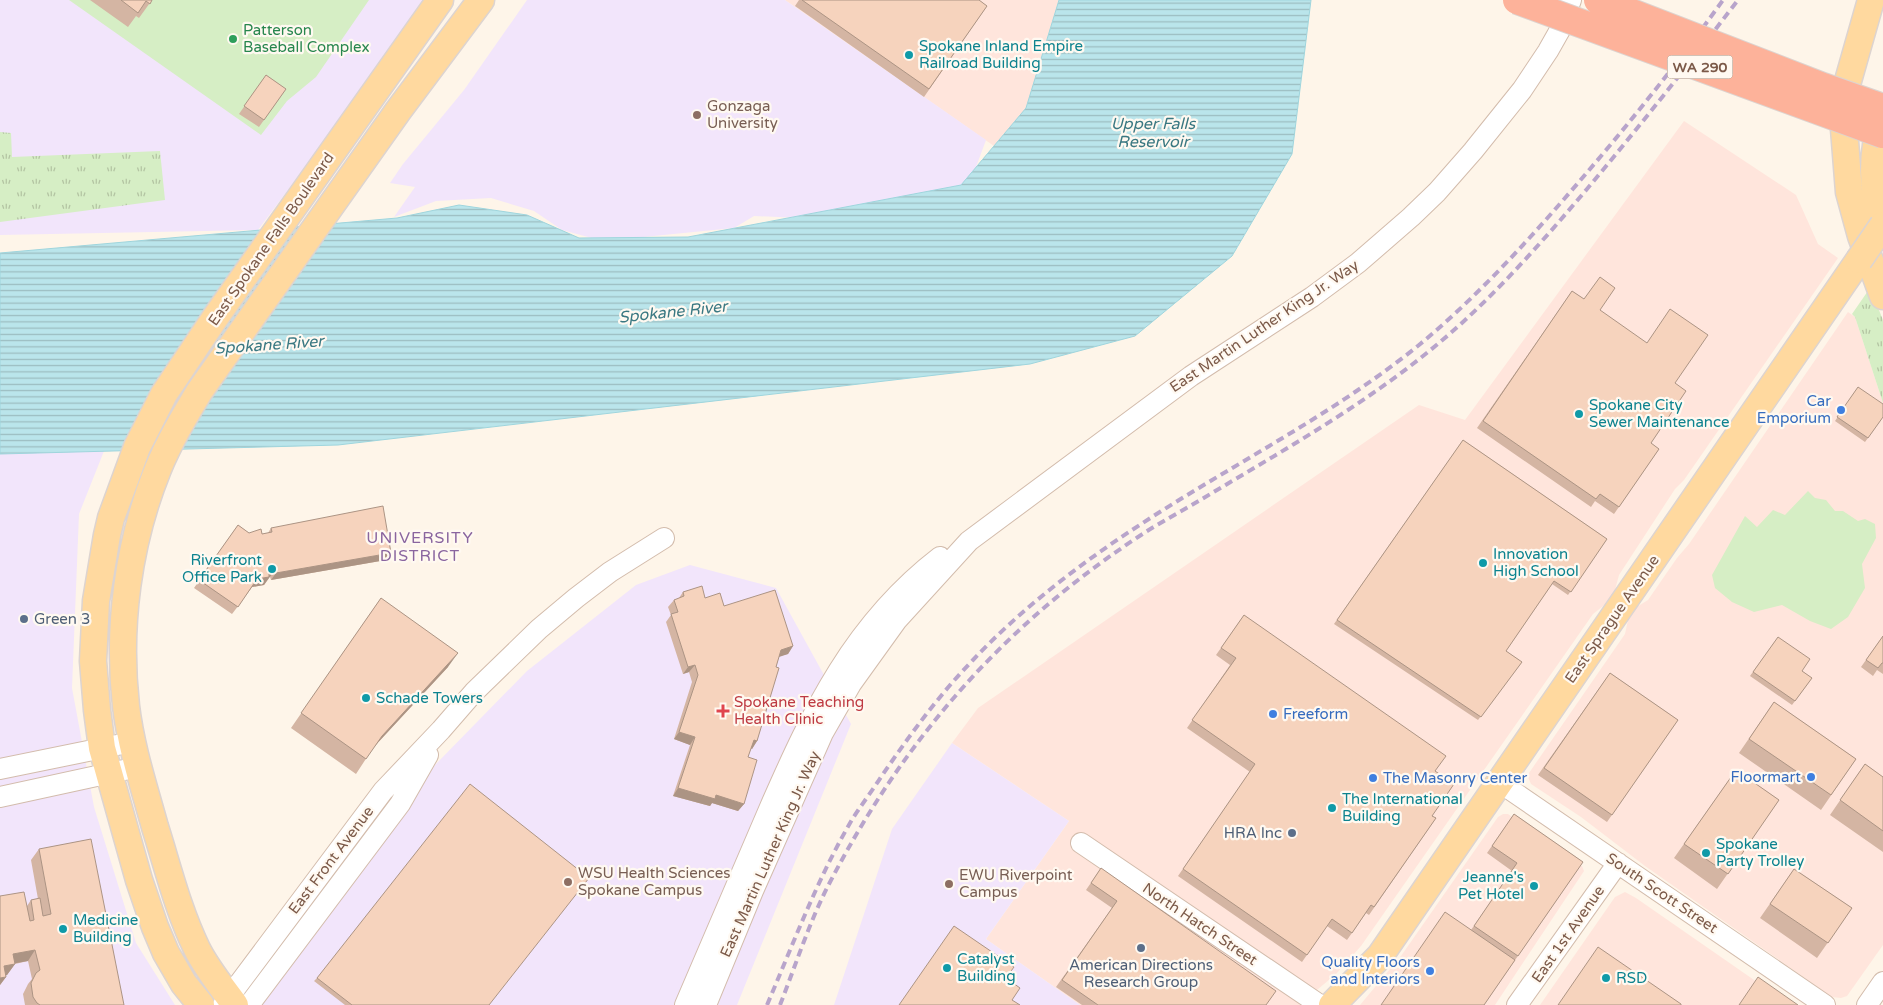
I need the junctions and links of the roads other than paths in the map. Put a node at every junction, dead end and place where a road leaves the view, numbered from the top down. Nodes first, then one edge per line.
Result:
1 (440, 0) edge
2 (481, 0) edge
3 (1517, 0) edge
4 (1571, 0) edge
5 (1598, 0) edge
6 (1871, 0) edge
7 (1883, 108) edge
8 (1883, 114) edge
9 (1883, 134) edge
10 (1883, 227) edge
11 (1883, 296) edge
12 (664, 538) dead end
13 (970, 541) junction
14 (132, 742) junction
15 (102, 748) junction
16 (138, 767) junction
17 (0, 768) edge
18 (108, 774) junction
19 (1499, 782) junction
20 (0, 796) edge
21 (1080, 843) dead end
22 (1618, 863) junction
23 (1883, 982) edge
24 (234, 1003) edge
25 (200, 1005) edge
26 (685, 1005) edge
27 (706, 1005) edge
28 (1320, 1005) edge
29 (1332, 1005) edge
30 (1518, 1005) edge
31 (1825, 1005) edge
32 (1867, 1005) edge

1 - 15 main road, East Spokane Falls Boulevard
2 - 14 main road, East Spokane Falls Boulevard
3 - 9 highway, WA 290, bridge
4 - 13 street, East Martin Luther King Jr. Way
5 - 7 highway, WA 290, bridge
6 - 11 main road
8 - 10 main road
10 - 19 main road, East Sprague Avenue, bridge
12 - 24 street, East Front Avenue
13 - 26 street, East Martin Luther King Jr. Way
13 - 27 street, East Martin Luther King Jr. Way
14 - 15 street
14 - 16 main road, East Spokane Falls Boulevard
15 - 17 street
15 - 18 main road, East Spokane Falls Boulevard
16 - 18 street
16 - 24 main road, East Spokane Falls Boulevard
18 - 20 street
18 - 25 main road, East Spokane Falls Boulevard
19 - 22 street, South Scott Street
19 - 29 main road, East Sprague Avenue
21 - 28 street, North Hatch Street
22 - 30 street, East 1st Avenue
22 - 31 street, South Scott Street
23 - 32 street

